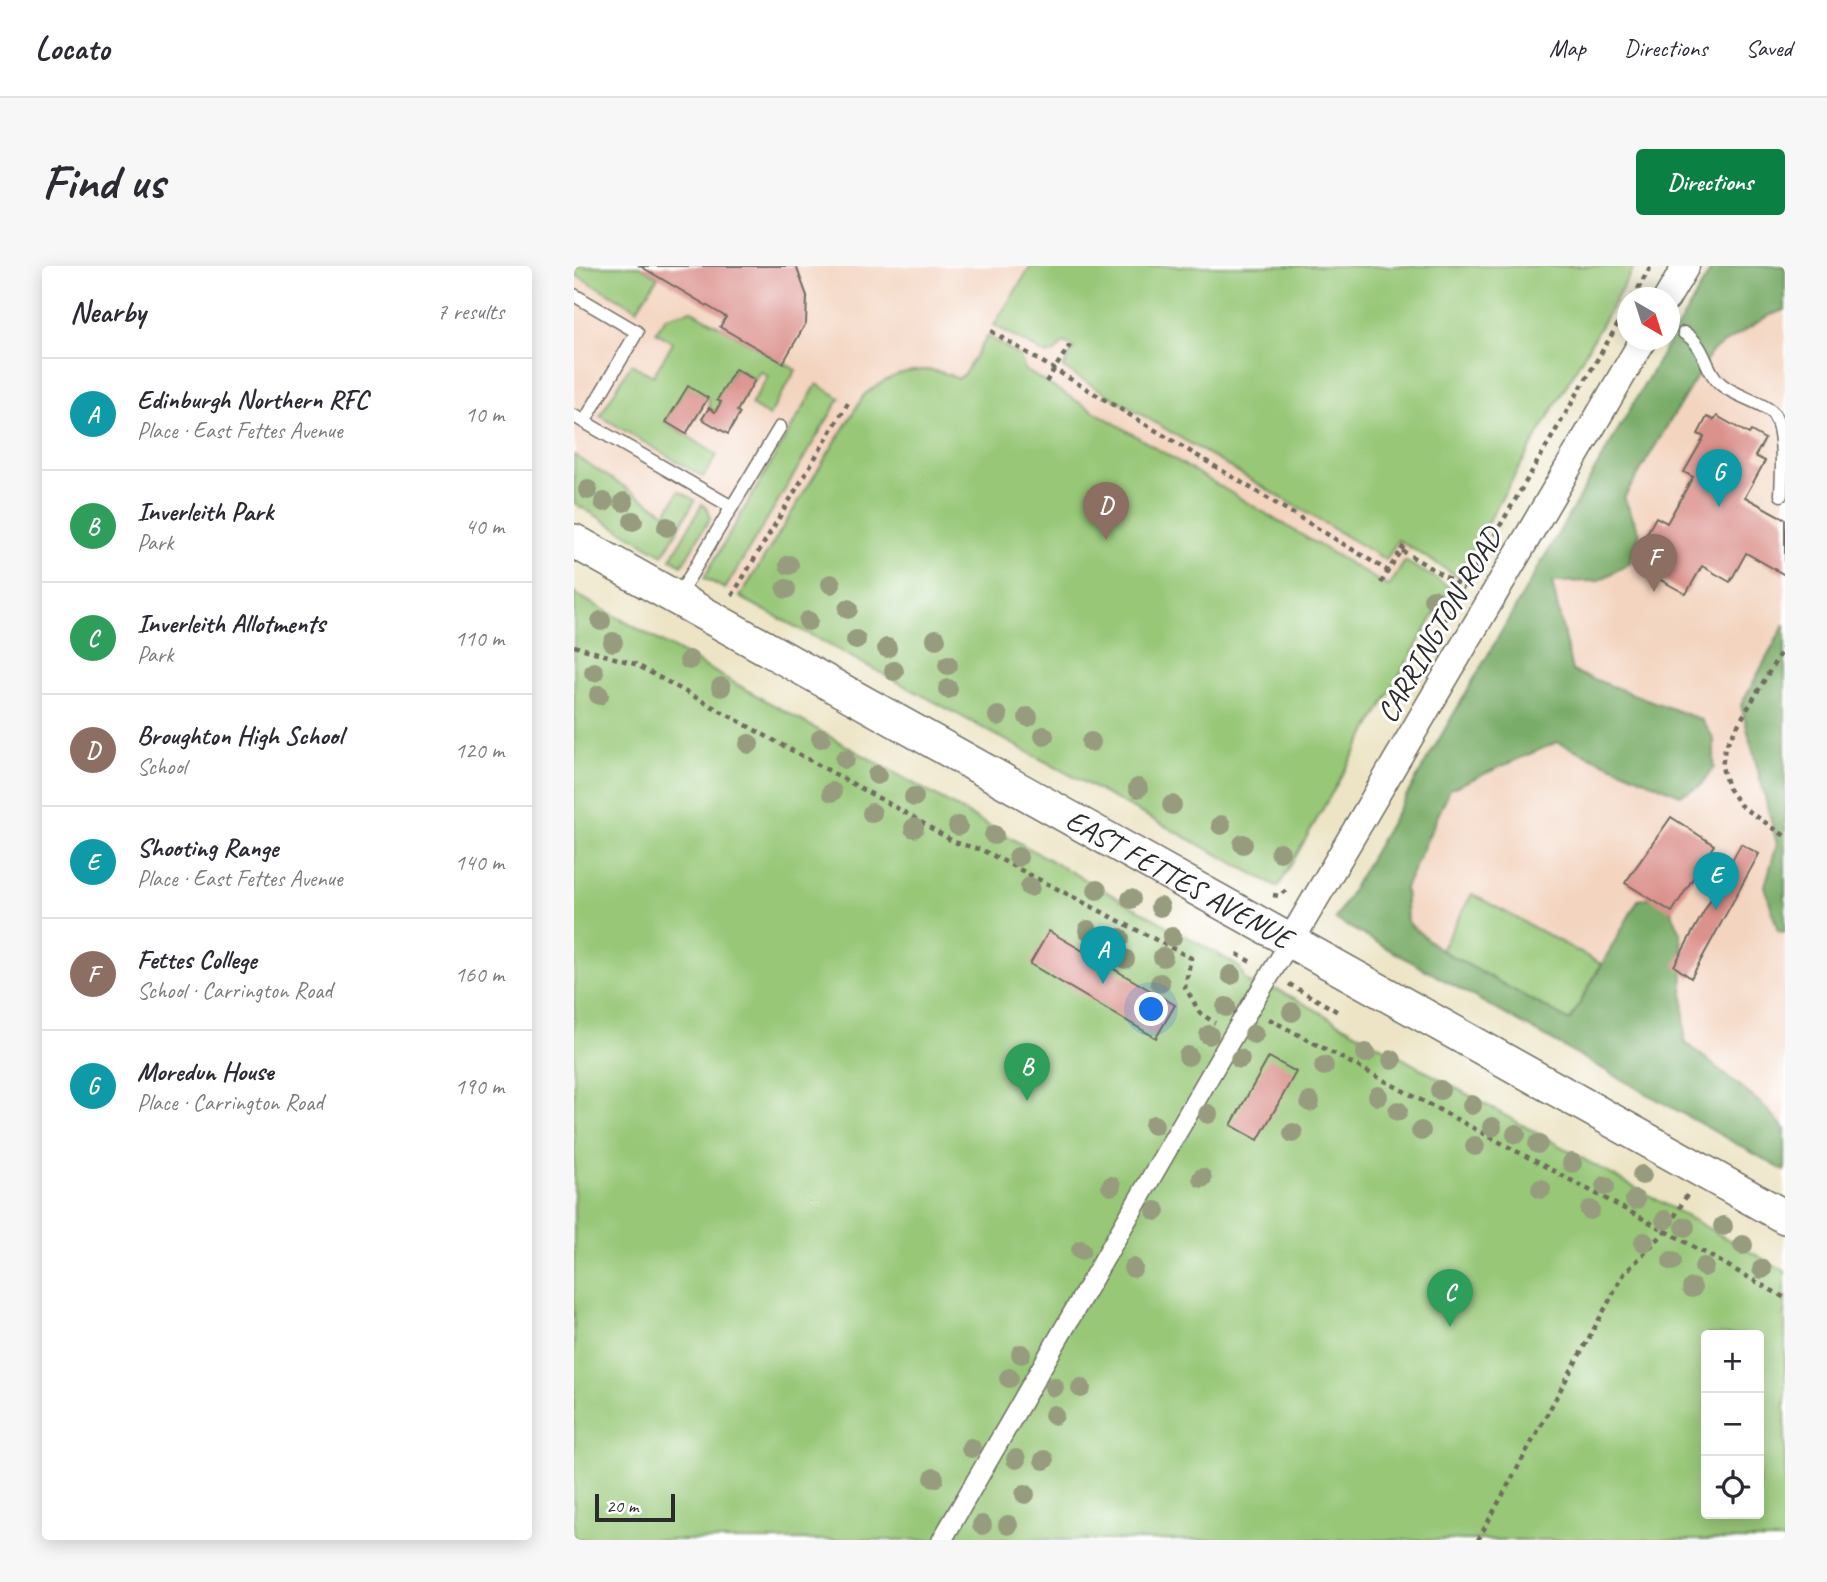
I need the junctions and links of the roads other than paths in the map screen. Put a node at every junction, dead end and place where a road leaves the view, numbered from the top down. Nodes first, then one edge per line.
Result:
1 (1686, 266) edge
2 (1674, 287) edge
3 (574, 295) edge
4 (1684, 333) dead end
5 (1637, 350) edge
6 (579, 419) edge
7 (780, 428) dead end
8 (1781, 495) dead end
9 (732, 507) junction
10 (574, 541) edge
11 (677, 598) junction
12 (1290, 942) junction
13 (1785, 1217) edge
14 (943, 1540) edge

1 - 2 street
3 - 6 lane
4 - 8 lane
5 - 12 street, CARRINGTON ROAD
6 - 9 lane
7 - 9 lane
9 - 11 lane
10 - 11 street, EAST FETTES AVENUE
11 - 12 street, EAST FETTES AVENUE
12 - 13 street, EAST FETTES AVENUE
12 - 14 street

